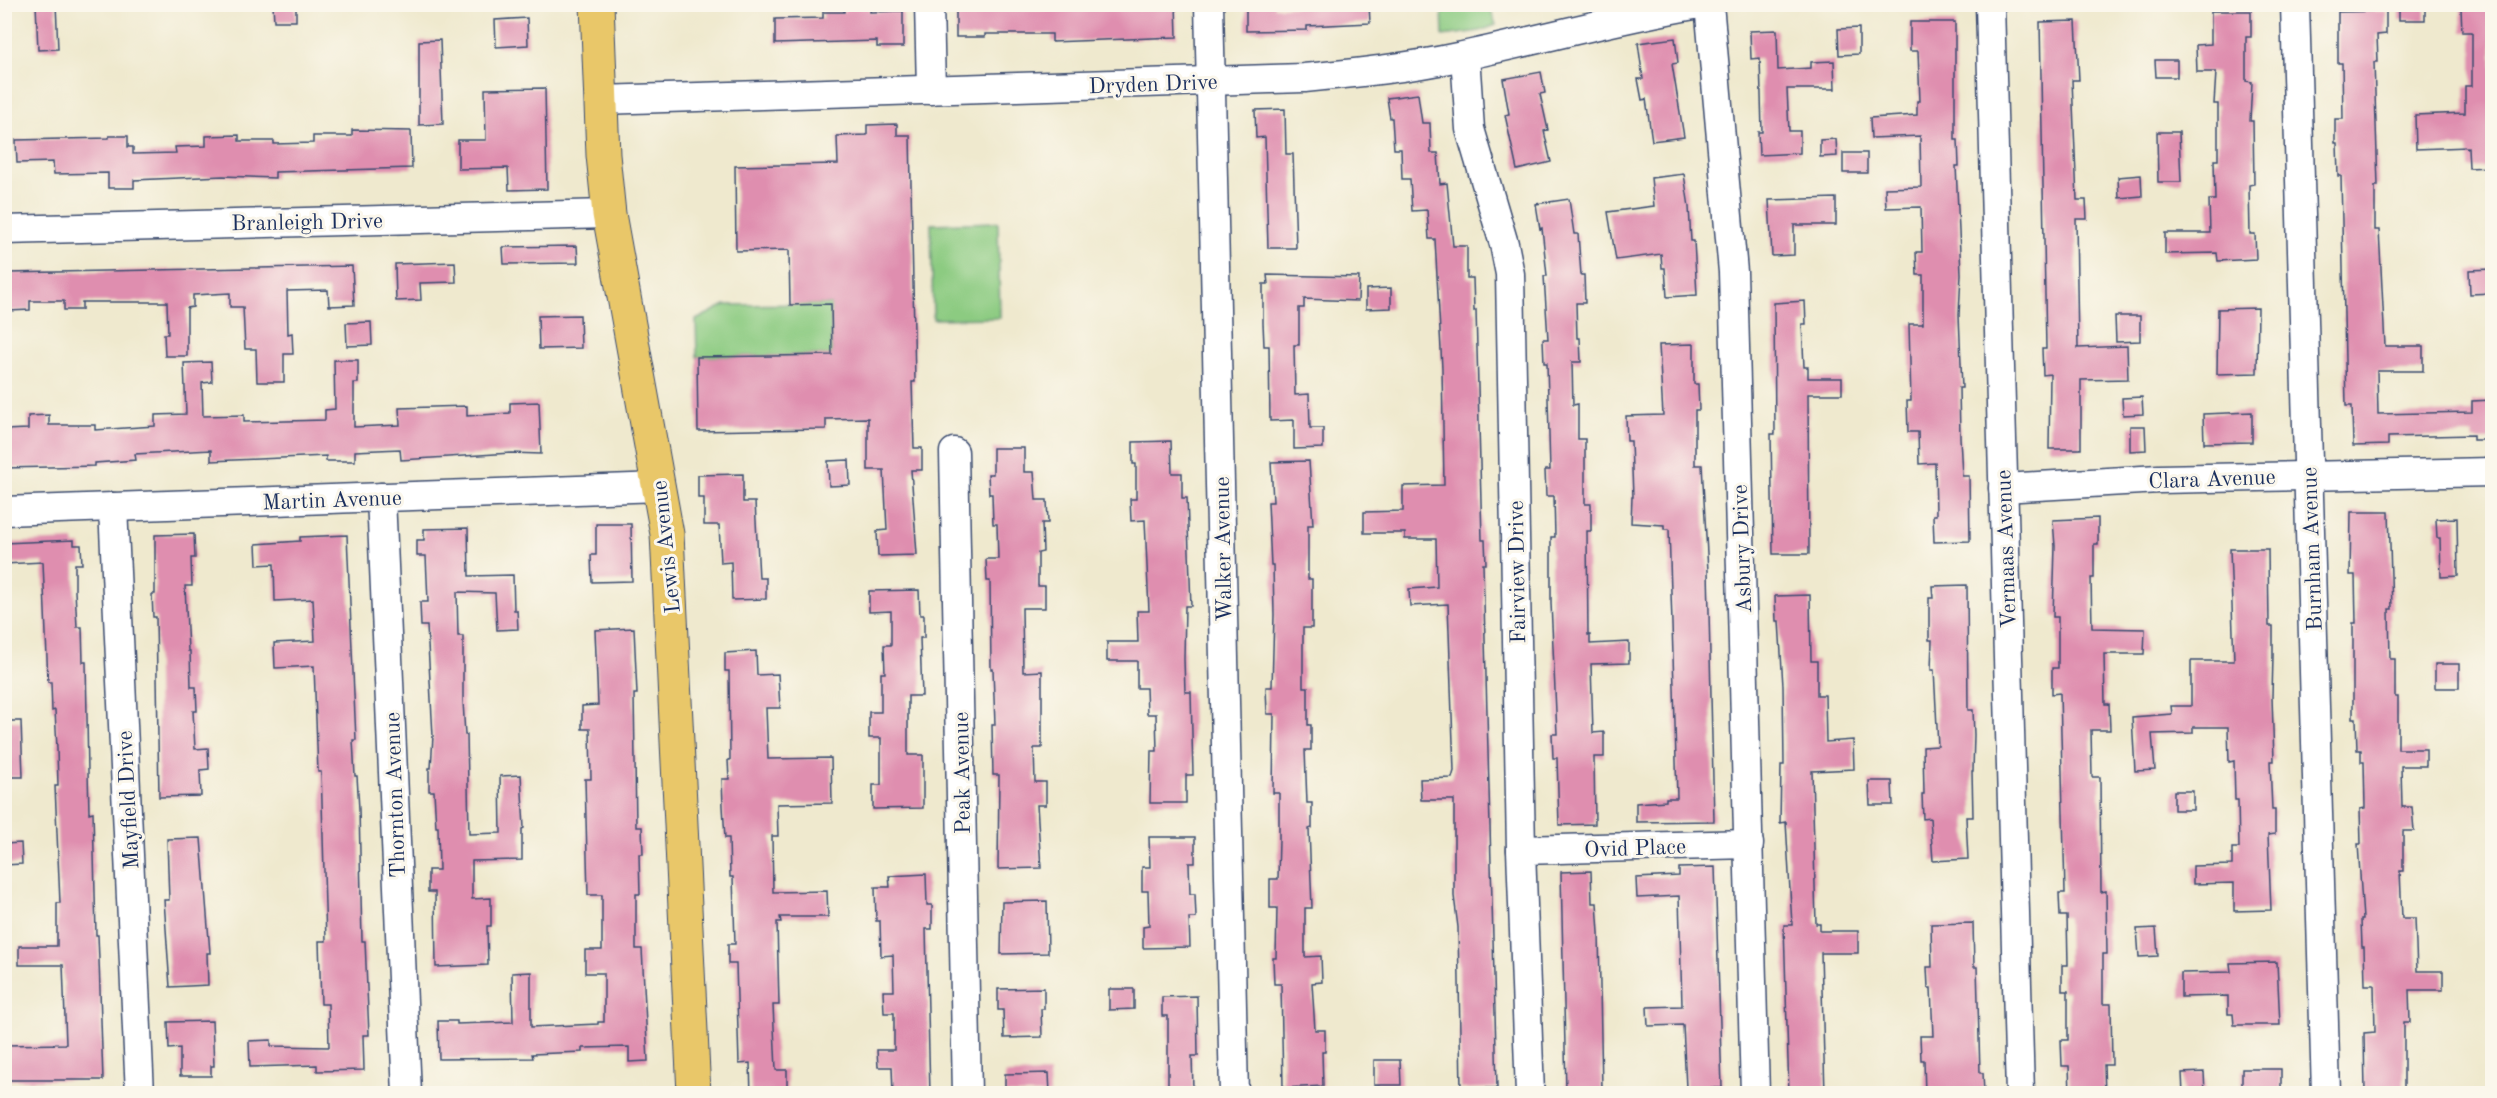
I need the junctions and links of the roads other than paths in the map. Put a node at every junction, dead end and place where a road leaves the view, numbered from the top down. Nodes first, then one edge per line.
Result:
1 (597, 4) edge
2 (929, 4) edge
3 (1209, 4) edge
4 (1700, 4) edge
5 (1709, 4) edge
6 (1990, 4) edge
7 (2295, 4) edge
8 (1465, 56) junction
9 (1211, 81) junction
10 (931, 90) junction
11 (600, 100) junction
12 (609, 214) junction
13 (4, 230) edge
14 (954, 452) dead end
15 (2493, 472) edge
16 (2309, 476) junction
17 (660, 488) junction
18 (2003, 488) junction
19 (381, 497) junction
20 (113, 507) junction
21 (4, 511) edge
22 (1749, 843) junction
23 (1521, 850) junction
24 (140, 1094) edge
25 (407, 1094) edge
26 (694, 1094) edge
27 (967, 1094) edge
28 (1234, 1094) edge
29 (1530, 1094) edge
30 (1755, 1094) edge
31 (2020, 1094) edge
32 (2326, 1094) edge

1 - 11 main road, Lewis Avenue
2 - 10 street
3 - 9 street, Walker Avenue
4 - 8 street, Dryden Drive
5 - 22 street, Asbury Drive
6 - 18 street, Vermaas Avenue
7 - 16 street, Burnham Avenue
8 - 9 street, Dryden Drive
8 - 23 street, Fairview Drive
9 - 10 street, Dryden Drive
9 - 28 street, Walker Avenue
10 - 11 street, Dryden Drive
11 - 12 main road, Lewis Avenue
12 - 13 street, Branleigh Drive
12 - 17 main road, Lewis Avenue
14 - 27 street, Peak Avenue
15 - 16 street, Clara Avenue
16 - 18 street, Clara Avenue
16 - 32 street, Burnham Avenue
17 - 19 street, Martin Avenue
17 - 26 main road, Lewis Avenue
18 - 31 street, Vermaas Avenue
19 - 20 street, Martin Avenue
19 - 25 street, Thornton Avenue
20 - 21 street, Martin Avenue
20 - 24 street, Mayfield Drive
22 - 23 street, Ovid Place
22 - 30 street, Asbury Drive
23 - 29 street, Fairview Drive

